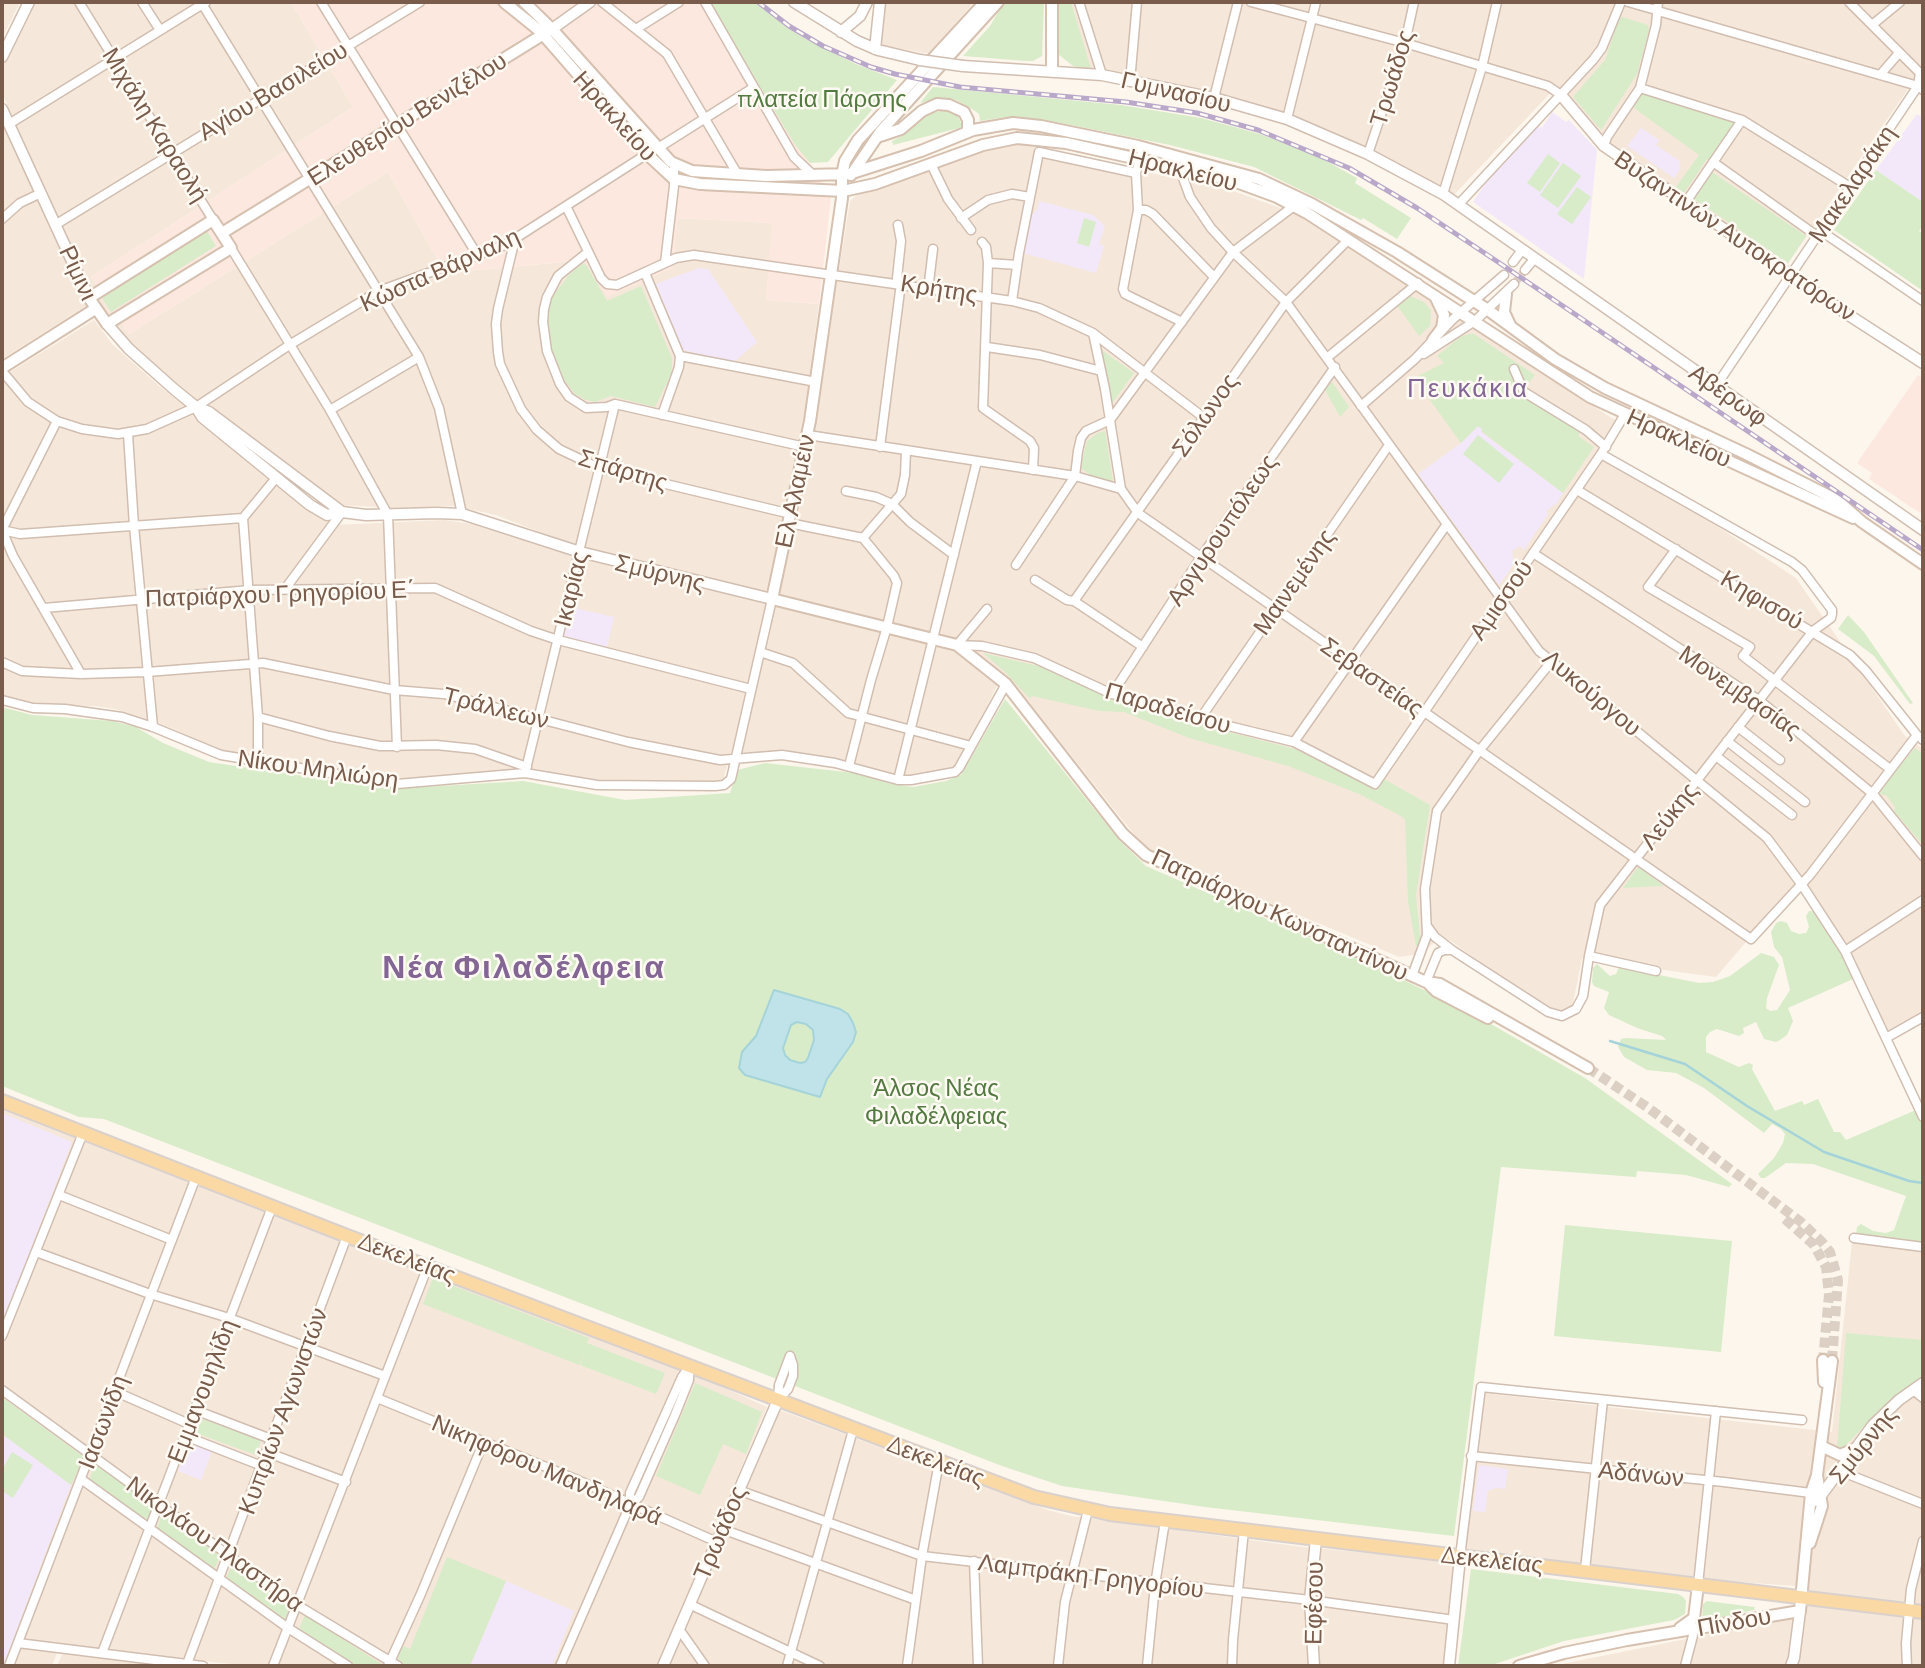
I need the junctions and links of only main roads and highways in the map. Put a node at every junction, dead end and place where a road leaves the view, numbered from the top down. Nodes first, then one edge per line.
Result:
1 (504, 2) edge
2 (524, 2) edge
3 (985, 2) edge
4 (998, 2) edge
5 (1052, 2) edge
6 (548, 32) junction
7 (1052, 71) road end
8 (968, 132) junction
9 (877, 137) junction
10 (653, 151) junction
11 (847, 174) junction
12 (843, 191) junction
13 (222, 233) junction
14 (1434, 294) junction
15 (1506, 294) road end
16 (89, 298) joint
17 (95, 309) junction
18 (107, 324) joint
19 (1511, 327) junction
20 (1433, 340) road end
21 (2, 369) edge
22 (1862, 522) junction
23 (1923, 565) edge
24 (772, 599) joint
25 (934, 639) joint
26 (1586, 1071) tunnel mouth
27 (2, 1101) edge
28 (1827, 1360) tunnel mouth
29 (1821, 1446) junction
30 (1855, 1450) road end
31 (1816, 1494) junction
32 (1807, 1549) junction
33 (1698, 1585) junction
34 (1801, 1605) junction
35 (1923, 1612) edge
36 (1667, 1633) junction
37 (1519, 1666) edge

1 - 6 main road, Ηρακλείου
2 - 6 main road, Ηρακλείου
3 - 11 main road
4 - 9 main road
5 - 7 main road
6 - 10 main road, Ηρακλείου
6 - 13 main road, Ελευθερίου Βενιζέλου
8 - 9 main road
8 - 11 main road, Ηρακλείου
8 - 19 main road, Ηρακλείου
9 - 11 main road
10 - 11 main road, Ηρακλείου
10 - 12 main road, Ηρακλείου
11 - 12 main road
12 - 14 main road, Ηρακλείου
12 - 24 main road, Ελ Αλαμέιν
13 - 16 main road, Μιχάλη Καραολή
13 - 18 main road, Μιχάλη Καραολή
14 - 20 main road
14 - 22 main road, Ηρακλείου
15 - 19 main road
16 - 17 main road, Ρίμινι
17 - 18 main road, Ρίμινι
17 - 21 main road
19 - 22 main road, Ηρακλείου
22 - 23 main road, Ηρακλείου
24 - 25 main road, Σμύρνης
25 - 26 main road, Πατριάρχου Κωνσταντίνου
27 - 33 main road, Δεκελείας
28 - 29 main road
29 - 30 main road
29 - 31 main road
31 - 32 main road
31 - 32 main road
32 - 34 main road
33 - 34 main road, Δεκελείας
33 - 36 main road, Πίνδου
34 - 35 main road, Δεκελείας
34 - 36 main road, Πίνδου
36 - 37 main road, Πίνδου

